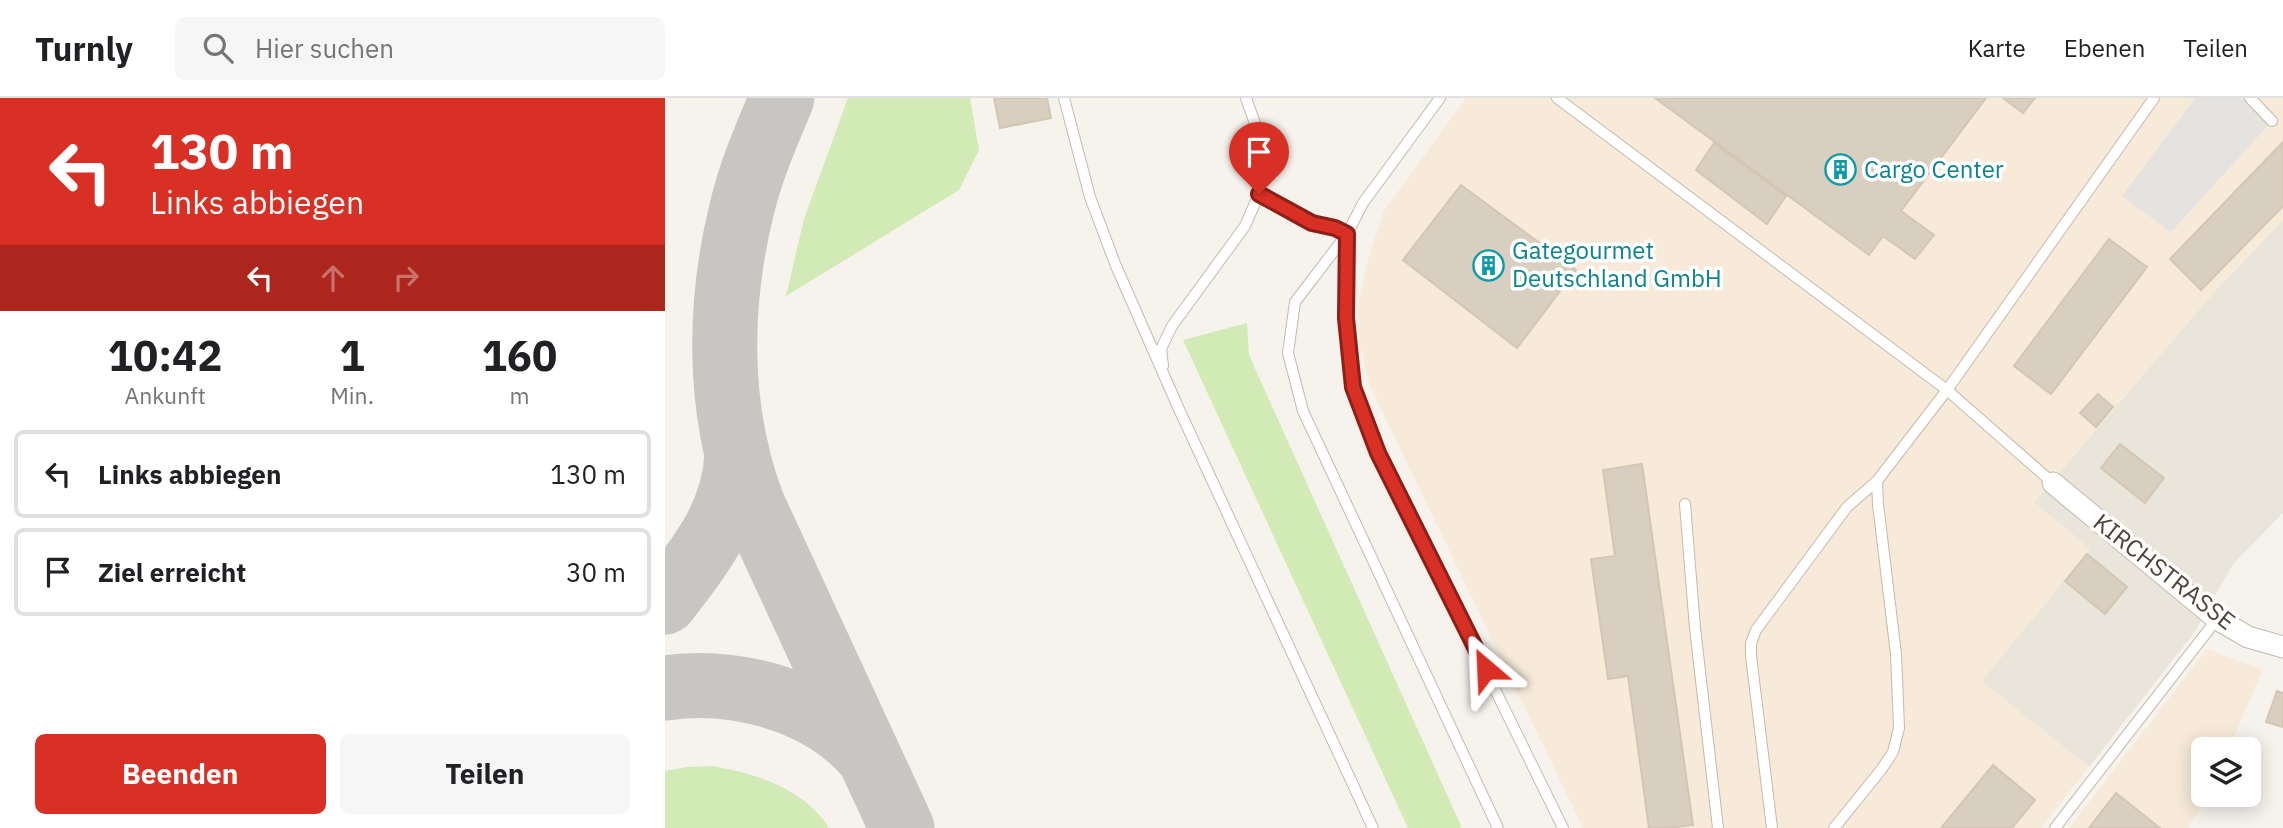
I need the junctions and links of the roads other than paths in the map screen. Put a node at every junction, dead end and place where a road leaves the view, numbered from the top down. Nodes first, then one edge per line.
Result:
1 (1064, 98) edge
2 (1246, 98) edge
3 (1440, 98) edge
4 (1557, 98) edge
5 (2154, 98) edge
6 (2250, 98) edge
7 (2272, 121) dead end
8 (1259, 194) junction
9 (1347, 234) junction
10 (1164, 375) junction
11 (1947, 390) junction
12 (1877, 481) junction
13 (2053, 482) joint
14 (1685, 504) dead end
15 (2217, 619) junction
16 (2283, 647) edge
17 (1373, 828) edge
18 (1498, 828) edge
19 (1563, 828) edge
20 (1718, 828) edge
21 (1772, 828) edge
22 (1834, 828) edge
23 (2055, 828) edge

1 - 10 lane
2 - 8 lane
3 - 9 lane
4 - 11 lane
5 - 11 lane
6 - 7 lane
8 - 9 lane
8 - 10 lane
9 - 18 lane
9 - 19 lane
10 - 17 lane
11 - 12 lane
11 - 13 lane
12 - 21 lane
12 - 22 lane
13 - 15 street, KIRCHSTRASSE
14 - 20 lane
15 - 16 street, KIRCHSTRASSE
15 - 23 lane

